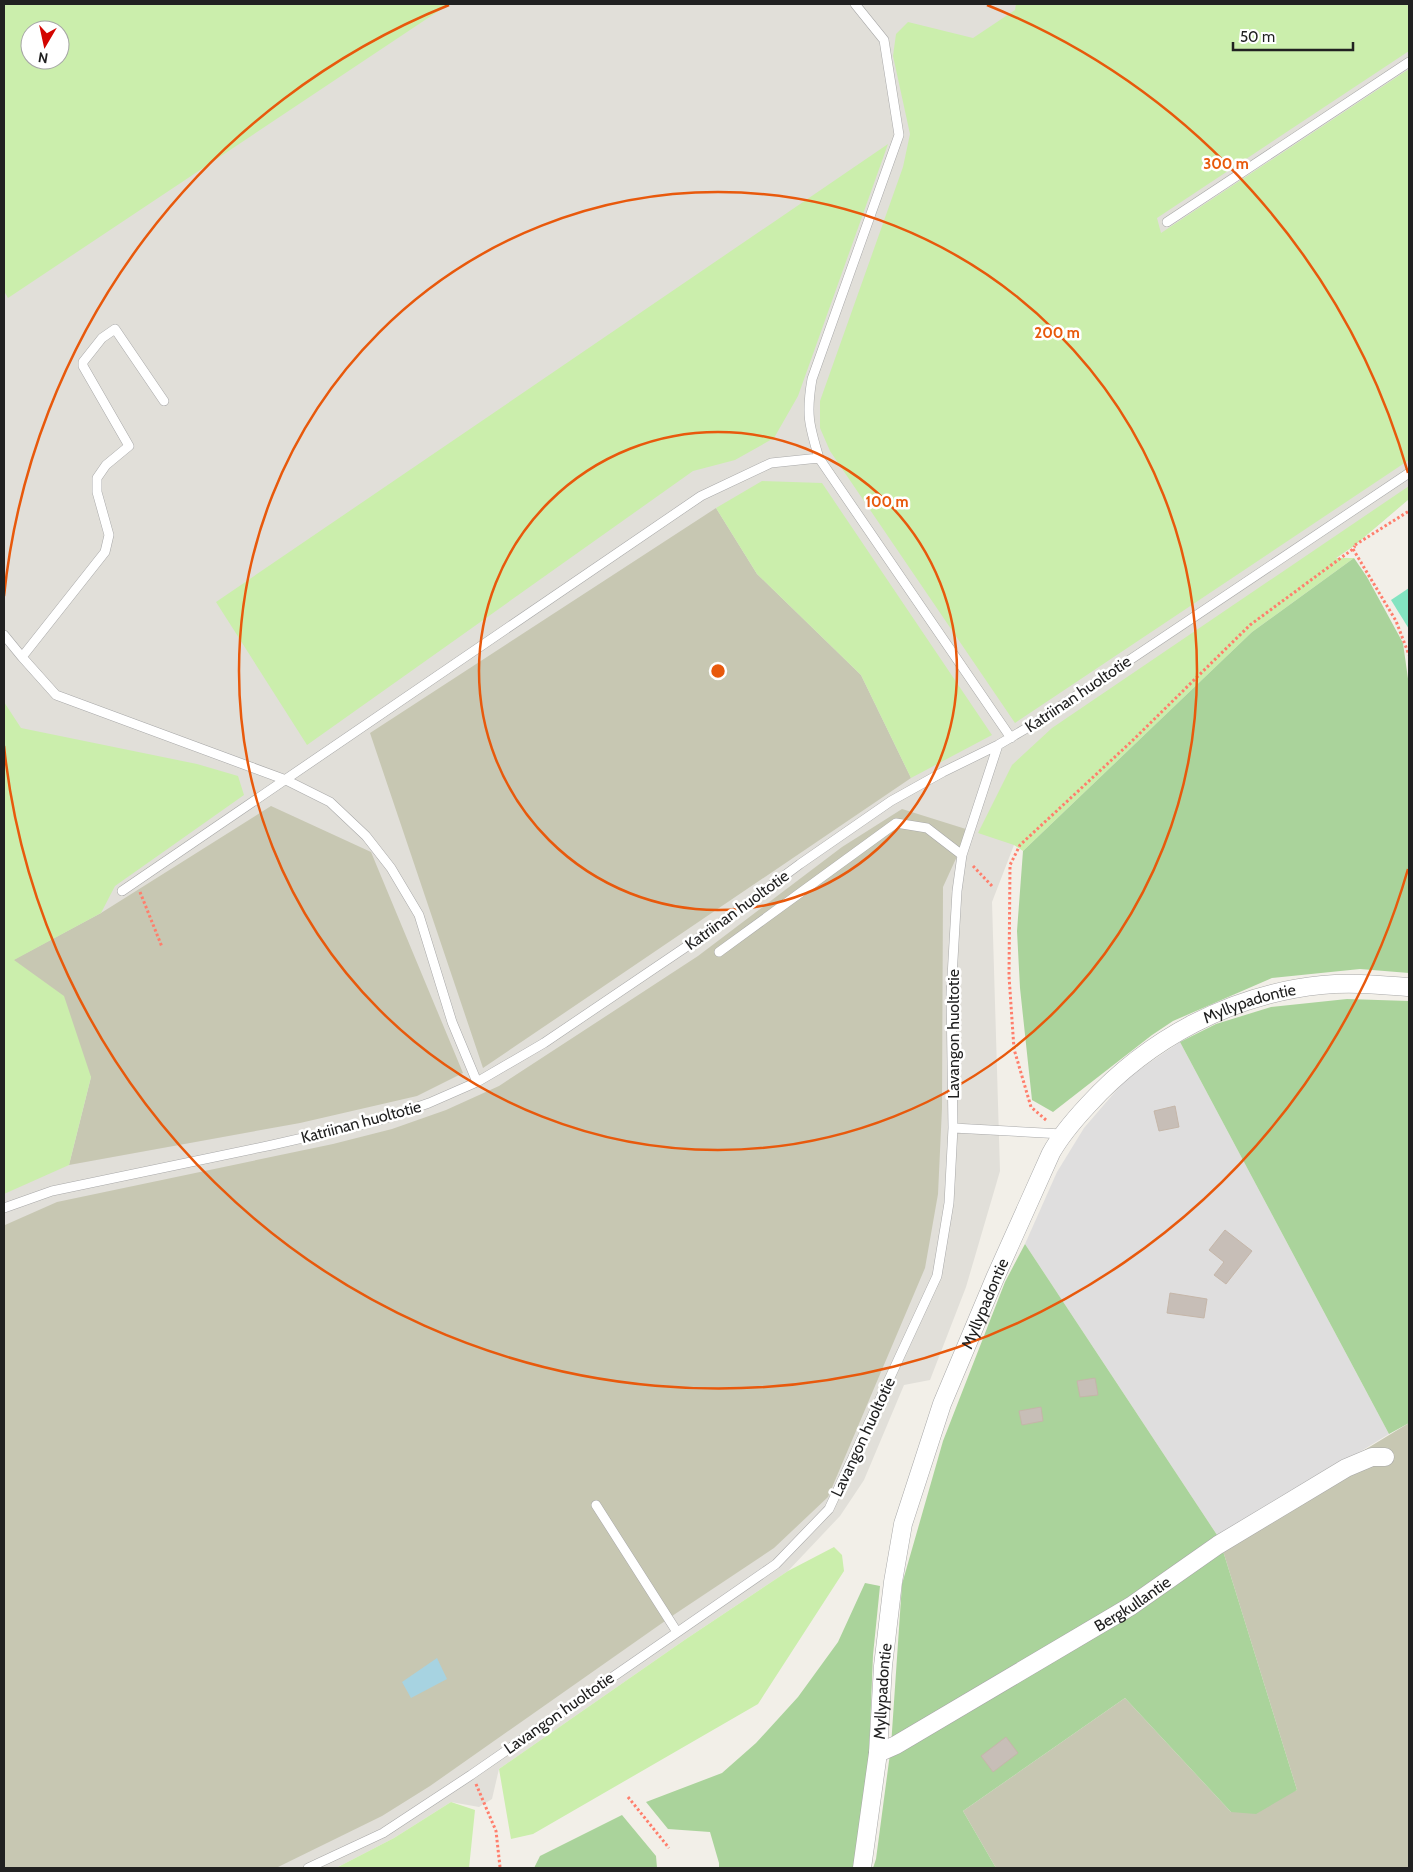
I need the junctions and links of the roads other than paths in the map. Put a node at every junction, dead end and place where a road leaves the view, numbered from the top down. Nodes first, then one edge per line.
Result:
1 (855, 4) edge
2 (1409, 62) edge
3 (1167, 222) dead end
4 (164, 401) dead end
5 (820, 458) junction
6 (1409, 473) edge
7 (4, 636) edge
8 (22, 657) junction
9 (1011, 738) junction
10 (998, 745) junction
11 (286, 780) junction
12 (962, 855) junction
13 (122, 892) dead end
14 (719, 952) dead end
15 (1409, 987) edge
16 (477, 1082) junction
17 (953, 1128) junction
18 (1062, 1134) junction
19 (4, 1208) edge
20 (1385, 1457) dead end
21 (596, 1505) dead end
22 (677, 1632) junction
23 (878, 1753) junction
24 (308, 1868) edge
25 (862, 1868) edge

1 - 5 lane
2 - 3 lane
4 - 8 lane
5 - 9 lane
5 - 11 lane
6 - 9 lane, Katriinan huoltotie
7 - 8 lane
8 - 11 lane
9 - 10 lane, Katriinan huoltotie
10 - 12 lane, Lavangon huoltotie
10 - 16 lane, Katriinan huoltotie
11 - 13 lane
11 - 16 lane
12 - 14 lane
12 - 17 lane, Lavangon huoltotie
15 - 18 street, Myllypadontie
16 - 19 lane, Katriinan huoltotie
17 - 18 lane
17 - 22 lane, Lavangon huoltotie
18 - 23 street, Myllypadontie
20 - 23 street, Bergkullantie
21 - 22 lane
22 - 24 lane, Lavangon huoltotie
23 - 25 street, Myllypadontie

